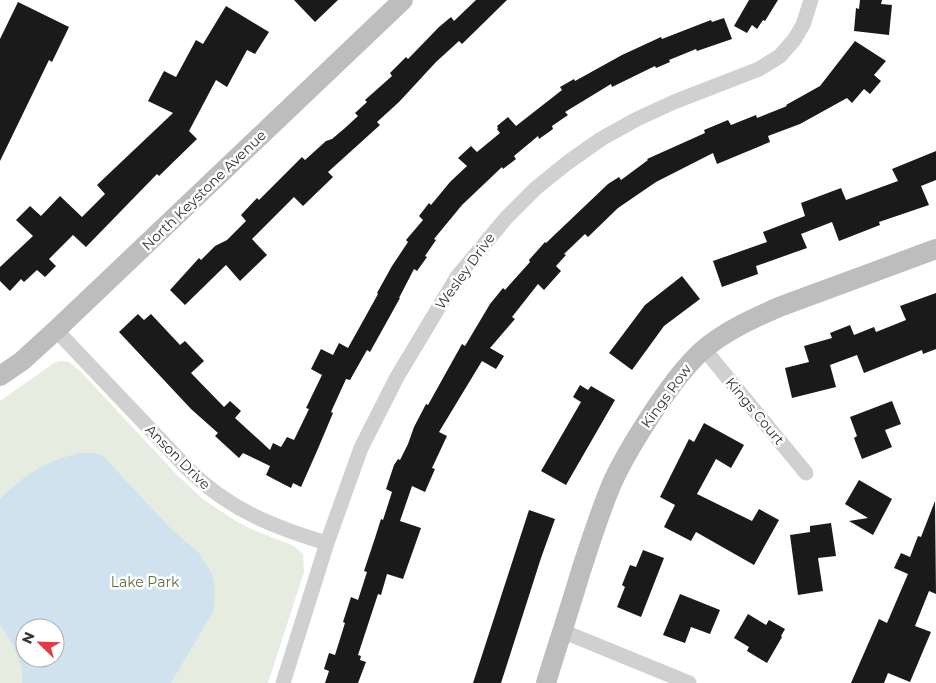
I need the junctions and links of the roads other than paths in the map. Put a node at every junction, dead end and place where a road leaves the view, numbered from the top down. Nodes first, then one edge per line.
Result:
1 (404, 0) edge
2 (810, 0) edge
3 (936, 248) edge
4 (56, 330) junction
5 (704, 349) junction
6 (0, 376) edge
7 (806, 473) dead end
8 (327, 544) junction
9 (562, 631) junction
10 (282, 683) edge
11 (546, 683) edge
12 (689, 683) edge

1 - 4 main road, North Keystone Avenue
2 - 8 street, Wesley Drive
3 - 5 main road, Kings Row
4 - 6 main road, North Keystone Avenue
4 - 8 street, Anson Drive
5 - 7 street, Kings Court
5 - 9 main road, Kings Row
8 - 10 street, Wesley Drive
9 - 11 main road, Kings Row
9 - 12 street

